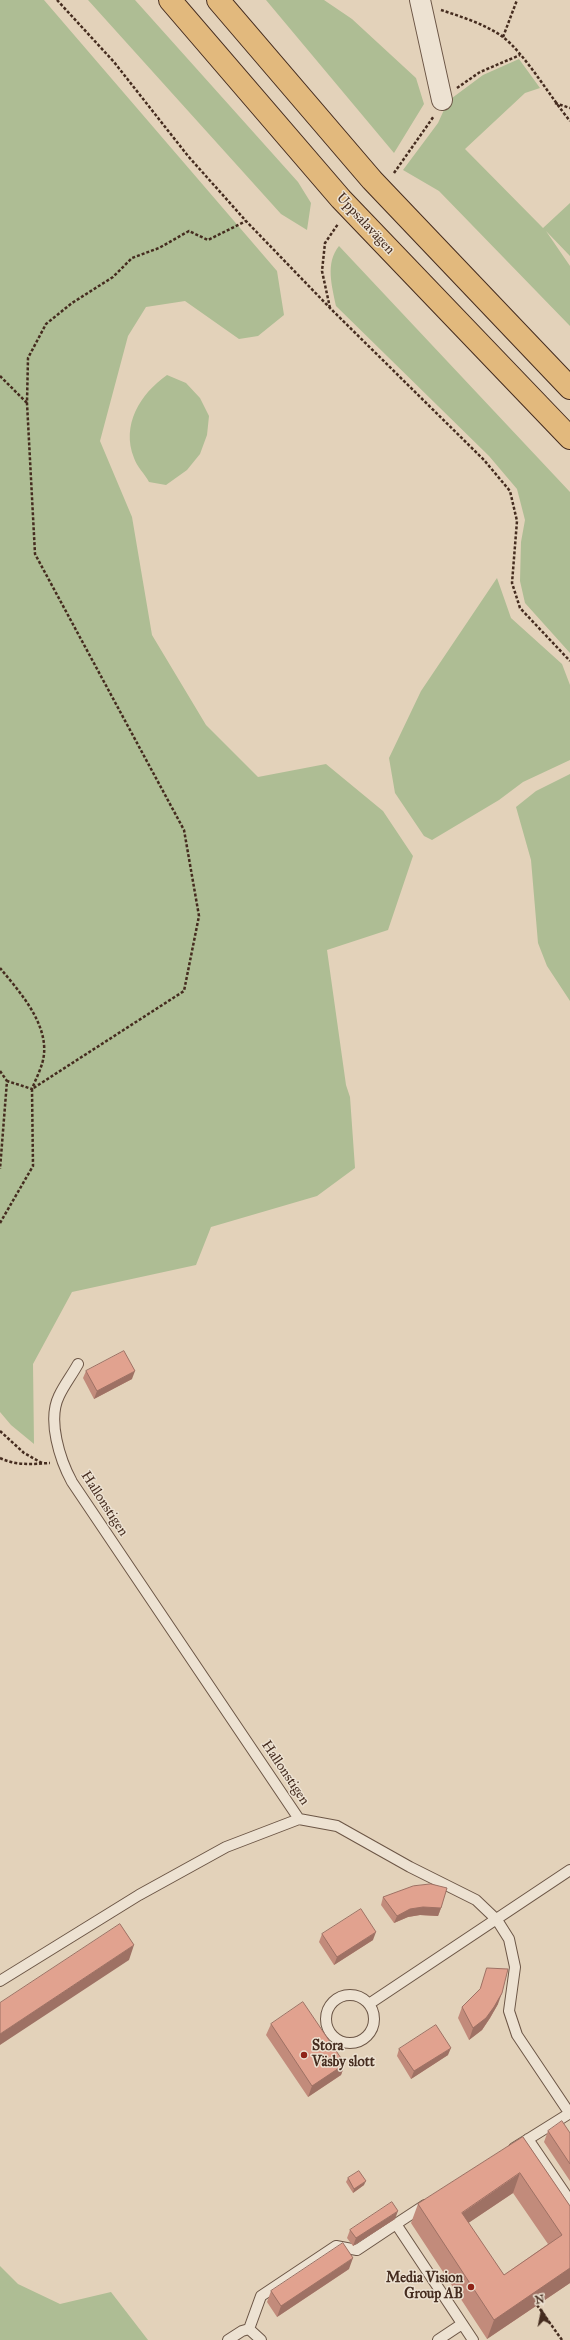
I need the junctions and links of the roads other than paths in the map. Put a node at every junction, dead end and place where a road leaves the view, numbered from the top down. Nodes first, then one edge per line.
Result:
1 (170, 0) edge
2 (218, 0) edge
3 (420, 1) edge
4 (442, 100) dead end
5 (570, 388) edge
6 (570, 438) edge
7 (78, 1364) dead end
8 (299, 1819) junction
9 (570, 1870) edge
10 (496, 1920) junction
11 (0, 1981) edge
12 (369, 2004) junction
13 (570, 2113) edge
14 (528, 2139) junction
15 (509, 2152) edge
16 (436, 2199) edge
17 (570, 2201) edge
18 (396, 2224) junction
19 (462, 2324) junction
20 (250, 2329) junction
21 (228, 2340) edge
22 (261, 2340) edge
23 (438, 2340) edge
24 (474, 2340) edge

1 - 6 highway, Uppsalavägen
2 - 5 highway
3 - 4 street
7 - 8 lane, Hallonstigen
8 - 10 lane, Hallonstigen
8 - 11 lane
9 - 10 lane
10 - 12 lane
10 - 13 lane, Hallonstigen
12 - 12 lane
13 - 14 lane
14 - 15 lane
14 - 17 lane
16 - 18 lane
18 - 19 lane
18 - 20 lane
19 - 23 lane
19 - 24 lane
20 - 21 lane
20 - 22 lane

